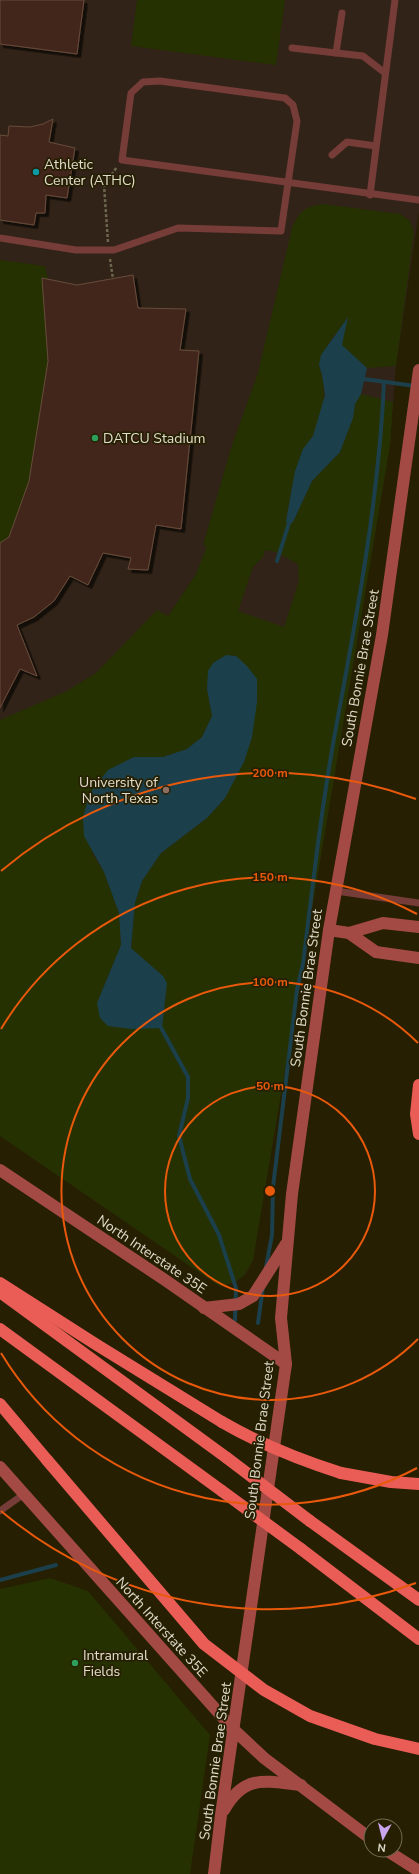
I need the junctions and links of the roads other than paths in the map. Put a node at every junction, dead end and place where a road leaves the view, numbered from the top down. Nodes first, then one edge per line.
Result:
1 (395, 0) edge
2 (342, 13) dead end
3 (292, 48) dead end
4 (336, 53) junction
5 (385, 73) junction
6 (376, 146) junction
7 (332, 154) dead end
8 (288, 184) junction
9 (370, 195) junction
10 (419, 200) edge
11 (0, 238) edge
12 (419, 370) edge
13 (336, 891) junction
14 (419, 903) edge
15 (419, 927) edge
16 (329, 930) junction
17 (349, 933) junction
18 (419, 958) edge
19 (419, 1085) edge
20 (419, 1134) edge
21 (0, 1170) edge
22 (286, 1243) junction
23 (0, 1283) edge
24 (0, 1292) edge
25 (204, 1308) junction
26 (0, 1329) edge
27 (286, 1364) junction
28 (0, 1404) edge
29 (0, 1467) edge
30 (419, 1484) edge
31 (24, 1494) junction
32 (0, 1504) edge
33 (9, 1505) junction
34 (0, 1511) edge
35 (419, 1600) edge
36 (419, 1638) edge
37 (234, 1730) junction
38 (419, 1749) edge
39 (301, 1785) junction
40 (221, 1814) junction
41 (363, 1833) edge
42 (399, 1858) edge
43 (419, 1871) edge
44 (214, 1874) edge

1 - 5 lane
2 - 4 lane
3 - 4 lane
4 - 5 lane
5 - 6 lane
6 - 7 lane
6 - 9 lane
8 - 8 lane
8 - 9 lane
8 - 11 lane
9 - 10 lane
12 - 13 main road, South Bonnie Brae Street
13 - 14 lane
13 - 16 main road, South Bonnie Brae Street
15 - 17 main road
16 - 17 main road
16 - 22 main road, South Bonnie Brae Street
17 - 18 main road
19 - 20 highway
21 - 25 main road, North Interstate 35E
22 - 25 main road
22 - 27 main road, South Bonnie Brae Street
23 - 30 highway, bridge
24 - 35 highway, bridge
25 - 27 main road, North Interstate 35E
26 - 36 highway, bridge
27 - 37 main road, South Bonnie Brae Street
28 - 38 highway, bridge
29 - 31 main road, North Interstate 35E
31 - 33 lane
31 - 37 main road, North Interstate 35E
32 - 33 lane
33 - 34 lane
37 - 39 main road, North Interstate 35E
37 - 40 main road, South Bonnie Brae Street
39 - 40 main road
39 - 41 main road, North Interstate 35E
40 - 44 main road, South Bonnie Brae Street
42 - 43 main road

